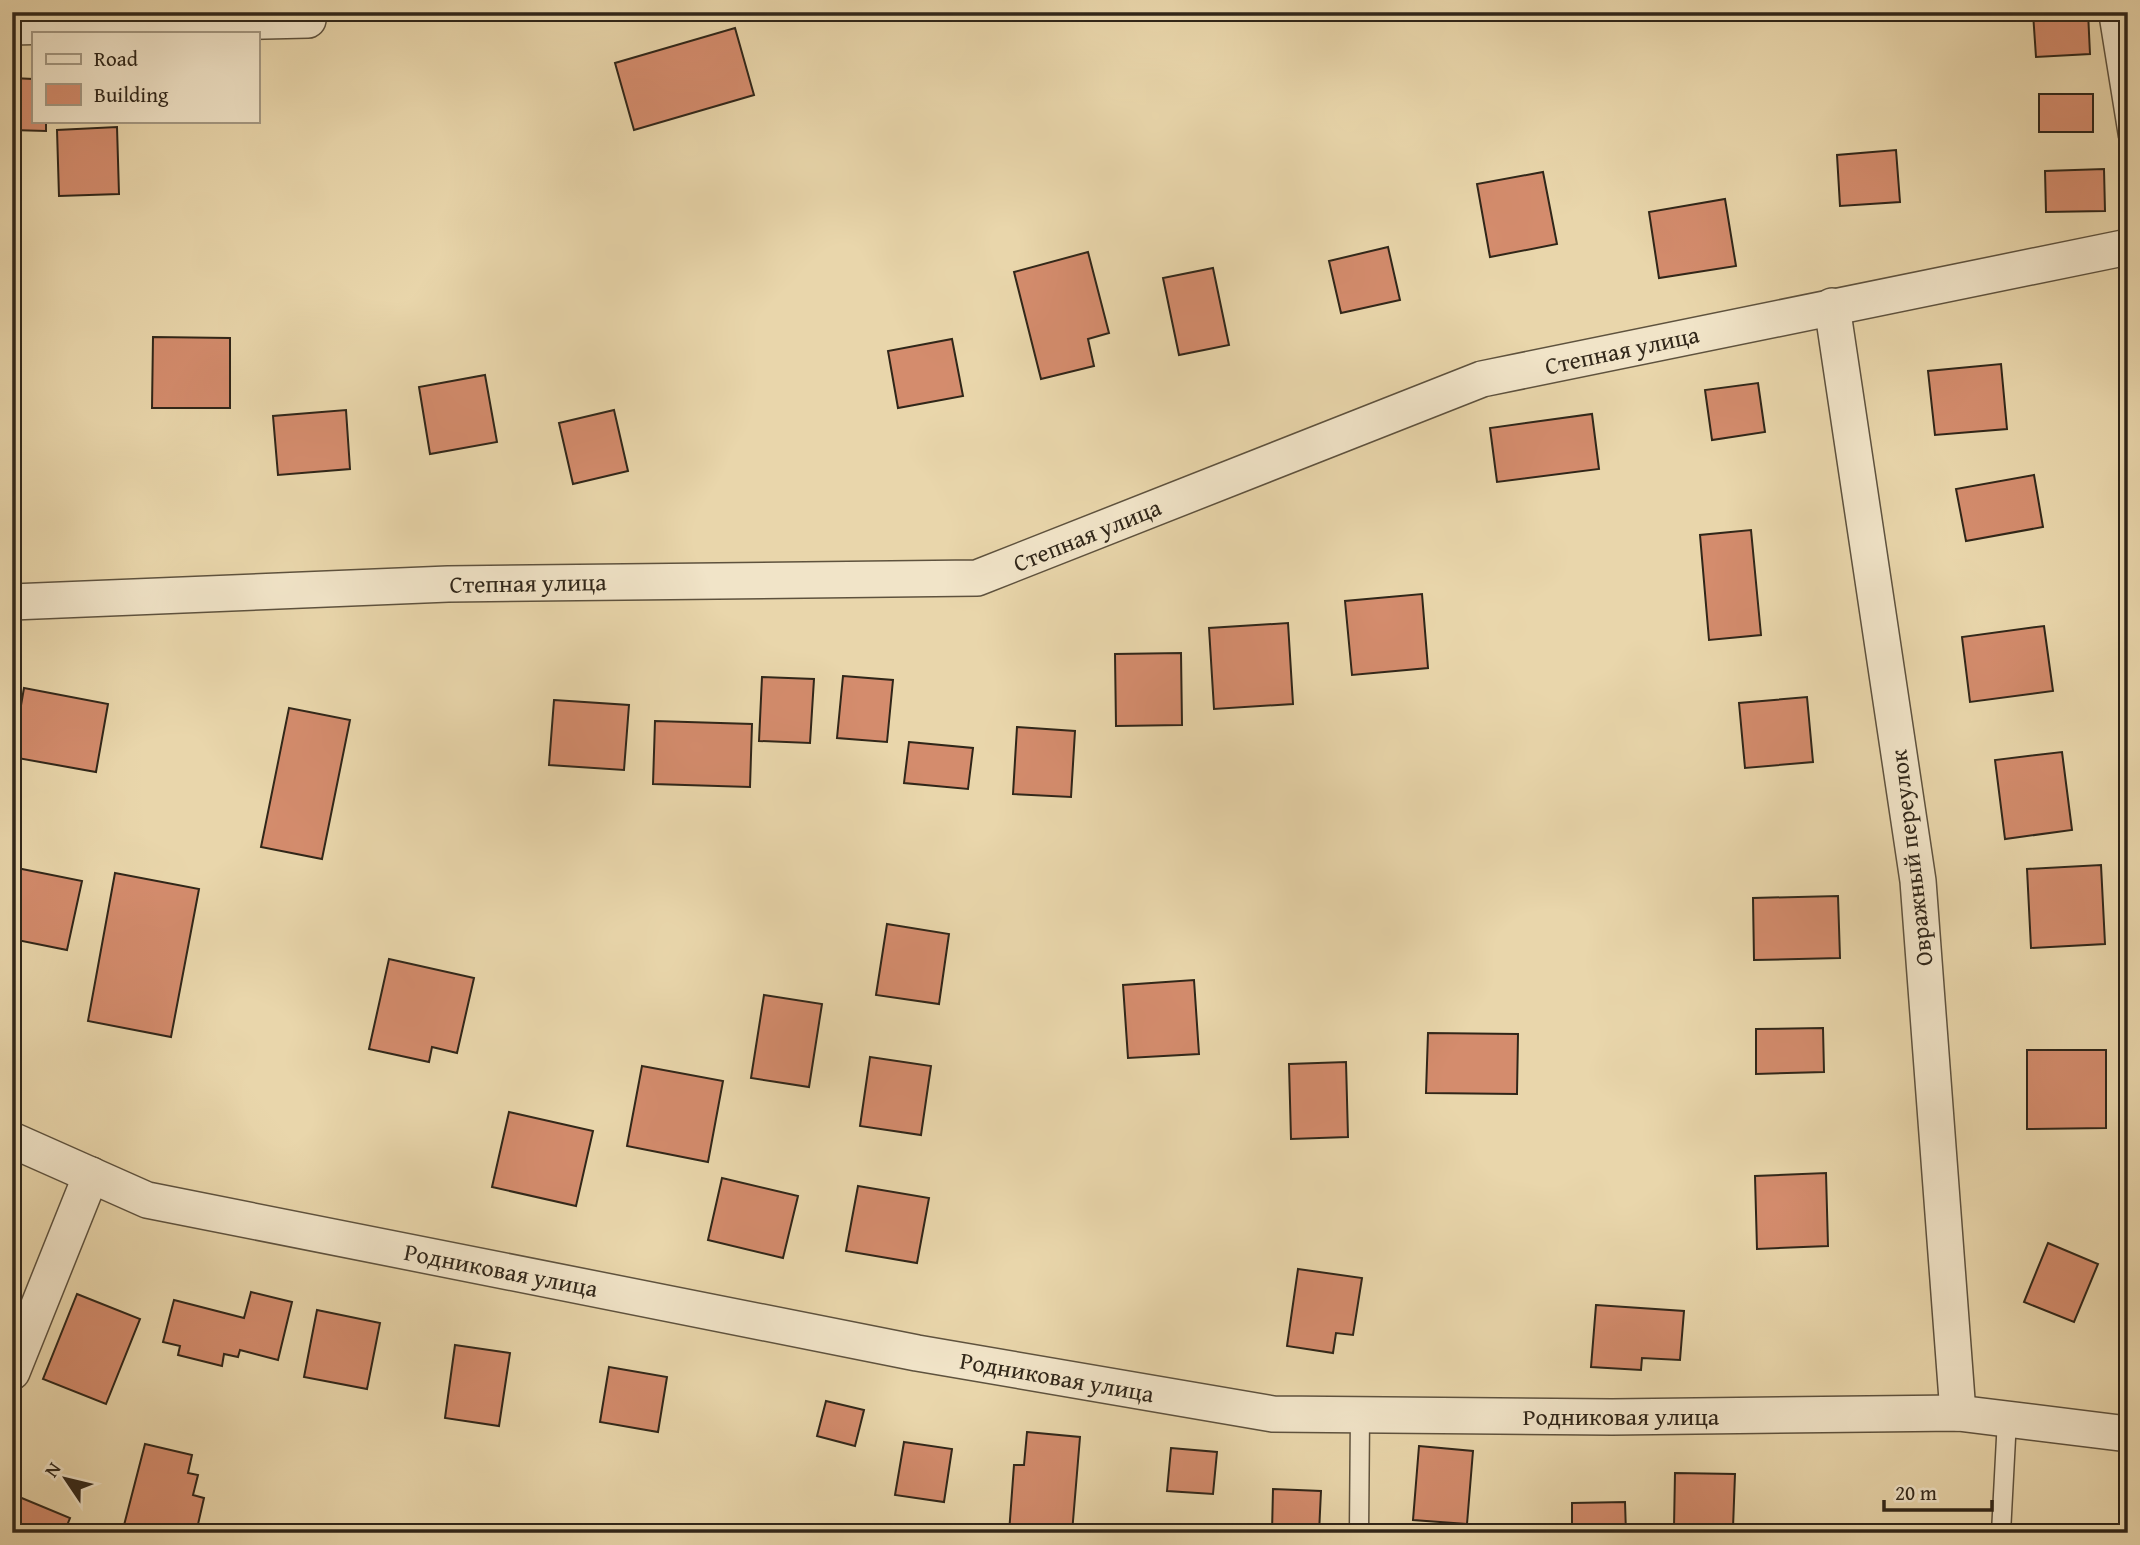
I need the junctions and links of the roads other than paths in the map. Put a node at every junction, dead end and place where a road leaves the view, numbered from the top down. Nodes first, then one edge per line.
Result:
1 (2108, 12) edge
2 (308, 20) dead end
3 (12, 27) edge
4 (2128, 136) edge
5 (2128, 247) edge
6 (1832, 306) junction
7 (12, 602) edge
8 (12, 1140) edge
9 (91, 1175) junction
10 (12, 1373) edge
11 (1958, 1413) junction
12 (1360, 1415) junction
13 (2007, 1419) junction
14 (2128, 1434) edge
15 (1359, 1533) edge
16 (2001, 1533) edge

1 - 4 lane
2 - 3 street
5 - 6 street, Степная улица
6 - 7 street, Степная улица
6 - 11 street, Овражный переулок
8 - 9 street, Родниковая улица
9 - 10 street
9 - 12 street, Родниковая улица
11 - 12 street, Родниковая улица
11 - 13 street, Родниковая улица
12 - 15 lane
13 - 14 street, Родниковая улица
13 - 16 lane

